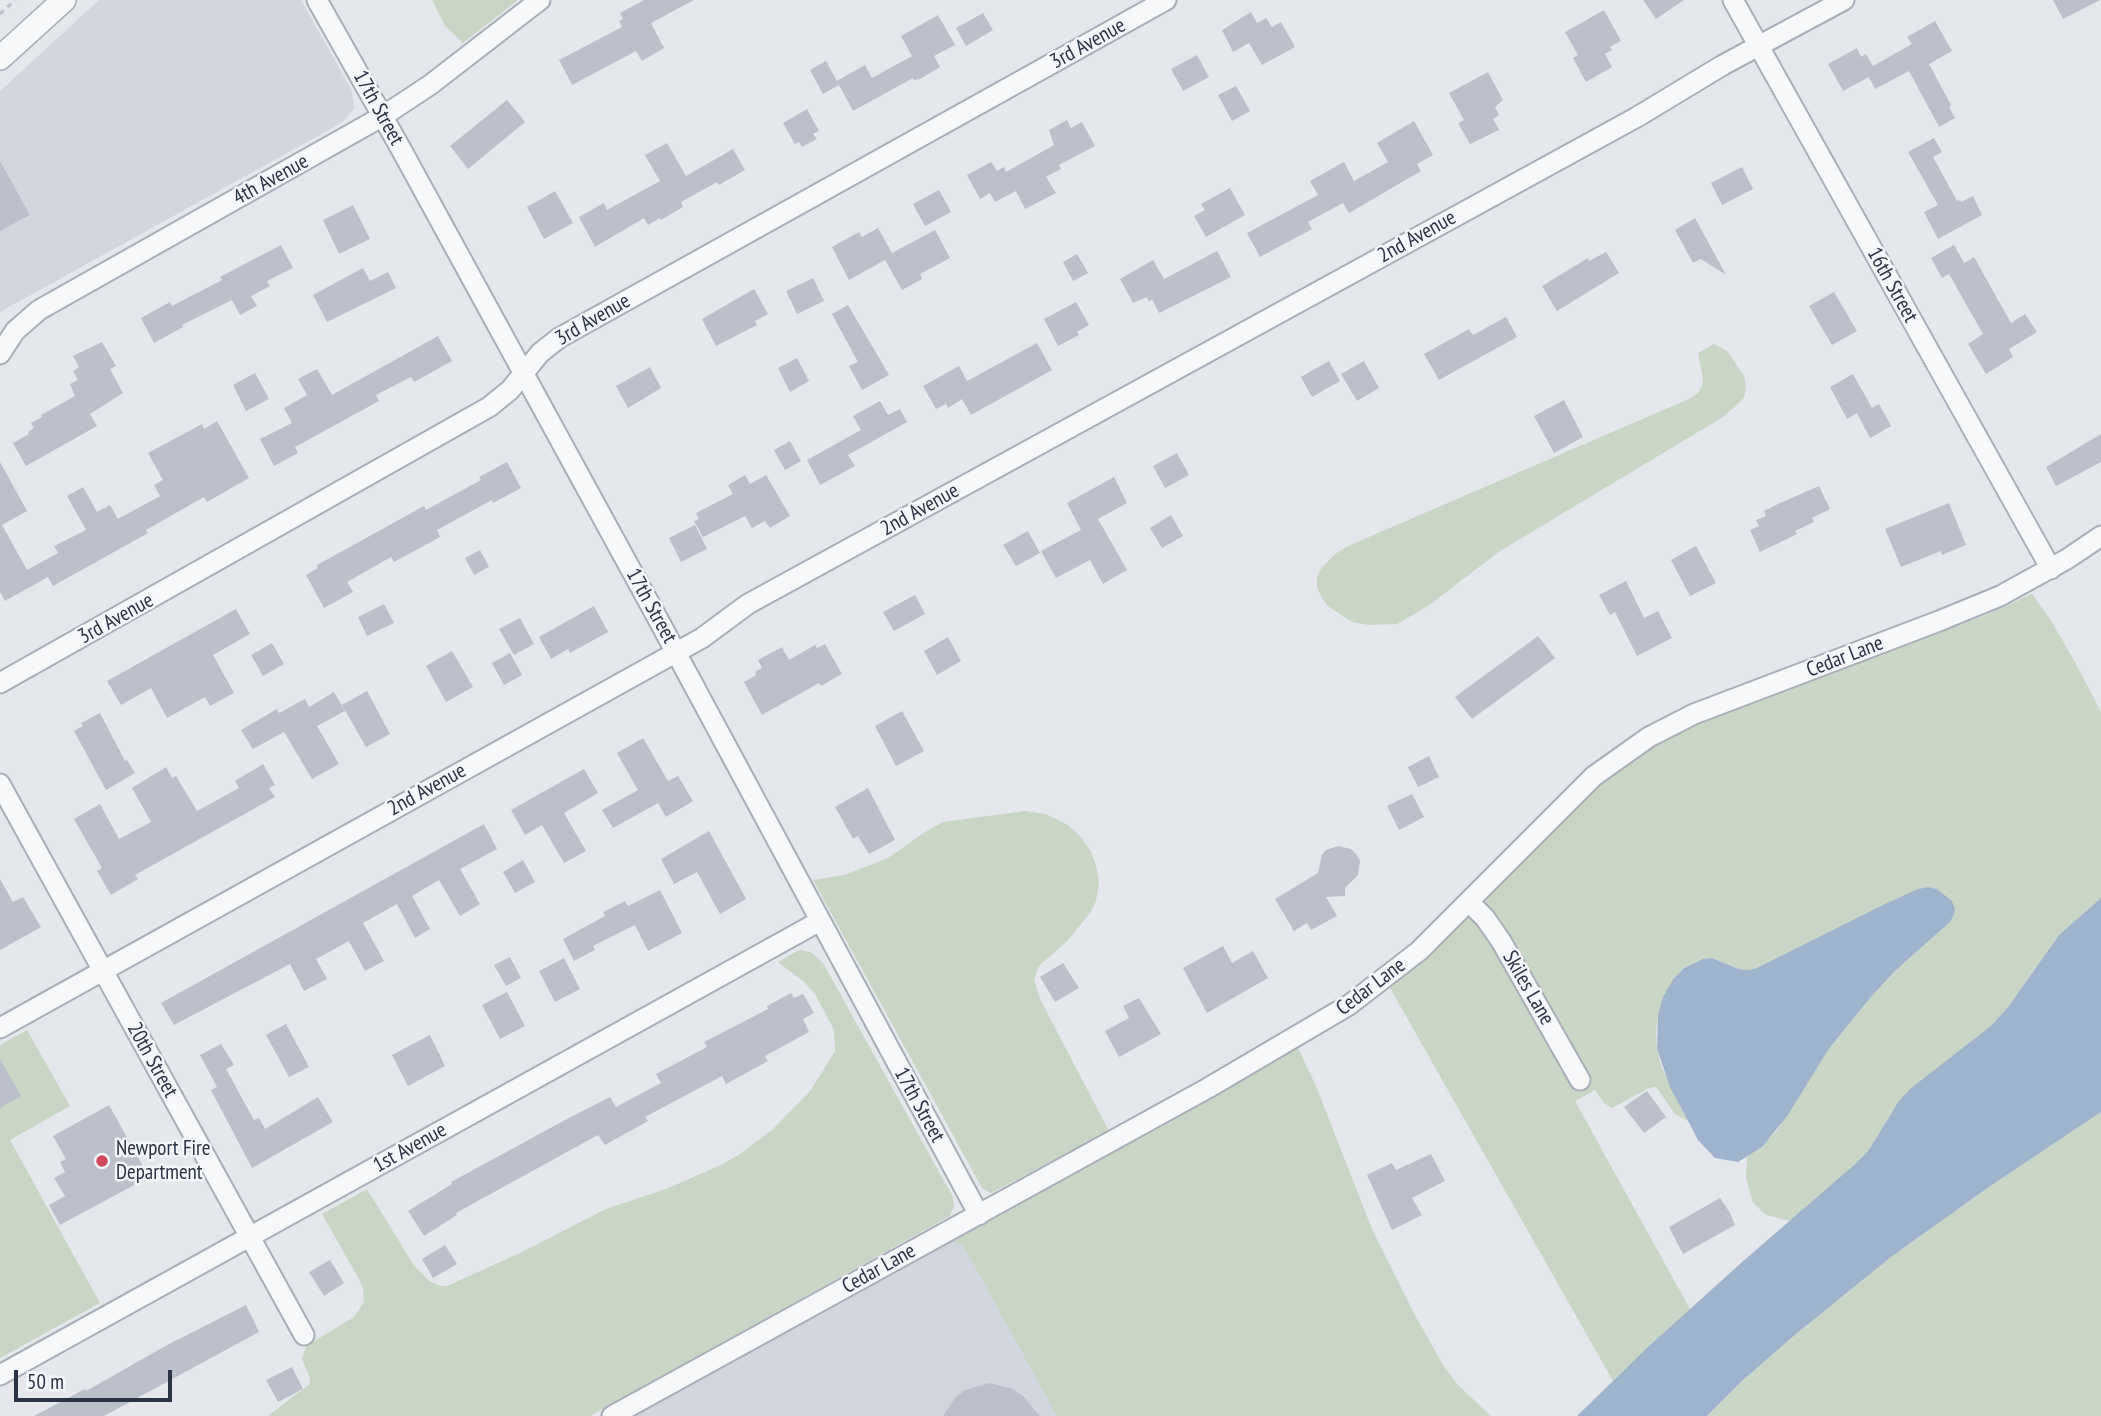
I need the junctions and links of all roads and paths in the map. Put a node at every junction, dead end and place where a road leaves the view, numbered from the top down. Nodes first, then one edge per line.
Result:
1 (15, 0) edge
2 (64, 0) edge
3 (317, 0) edge
4 (540, 0) edge
5 (1166, 0) edge
6 (1733, 0) edge
7 (1844, 0) edge
8 (0, 14) edge
9 (1758, 46) junction
10 (0, 58) edge
11 (383, 116) junction
12 (0, 354) edge
13 (524, 374) junction
14 (2101, 536) edge
15 (2051, 569) junction
16 (676, 652) junction
17 (0, 683) edge
18 (0, 784) edge
19 (1469, 902) junction
20 (820, 921) junction
21 (103, 971) junction
22 (0, 1028) edge
23 (1580, 1080) dead end
24 (979, 1214) junction
25 (249, 1237) junction
26 (304, 1335) dead end
27 (0, 1375) edge
28 (612, 1416) edge

1 - 8 path
2 - 10 street
3 - 11 street, 17th Street
4 - 11 street, 4th Avenue
5 - 13 street, 3rd Avenue
6 - 9 street, 16th Street
7 - 9 street, 2nd Avenue
9 - 15 street, 16th Street
9 - 16 street, 2nd Avenue
11 - 12 street, 4th Avenue
11 - 13 street, 17th Street
13 - 16 street, 17th Street
13 - 17 street, 3rd Avenue
14 - 15 street, Cedar Lane
15 - 19 street, Cedar Lane
16 - 20 street, 17th Street
16 - 21 street, 2nd Avenue
18 - 21 street, 20th Street
19 - 23 street, Skiles Lane
19 - 24 street, Cedar Lane
20 - 24 street, 17th Street
20 - 25 street, 1st Avenue
21 - 22 street, 2nd Avenue
21 - 25 street, 20th Street
24 - 28 street, Cedar Lane
25 - 26 street, 20th Street
25 - 27 street, 1st Avenue

